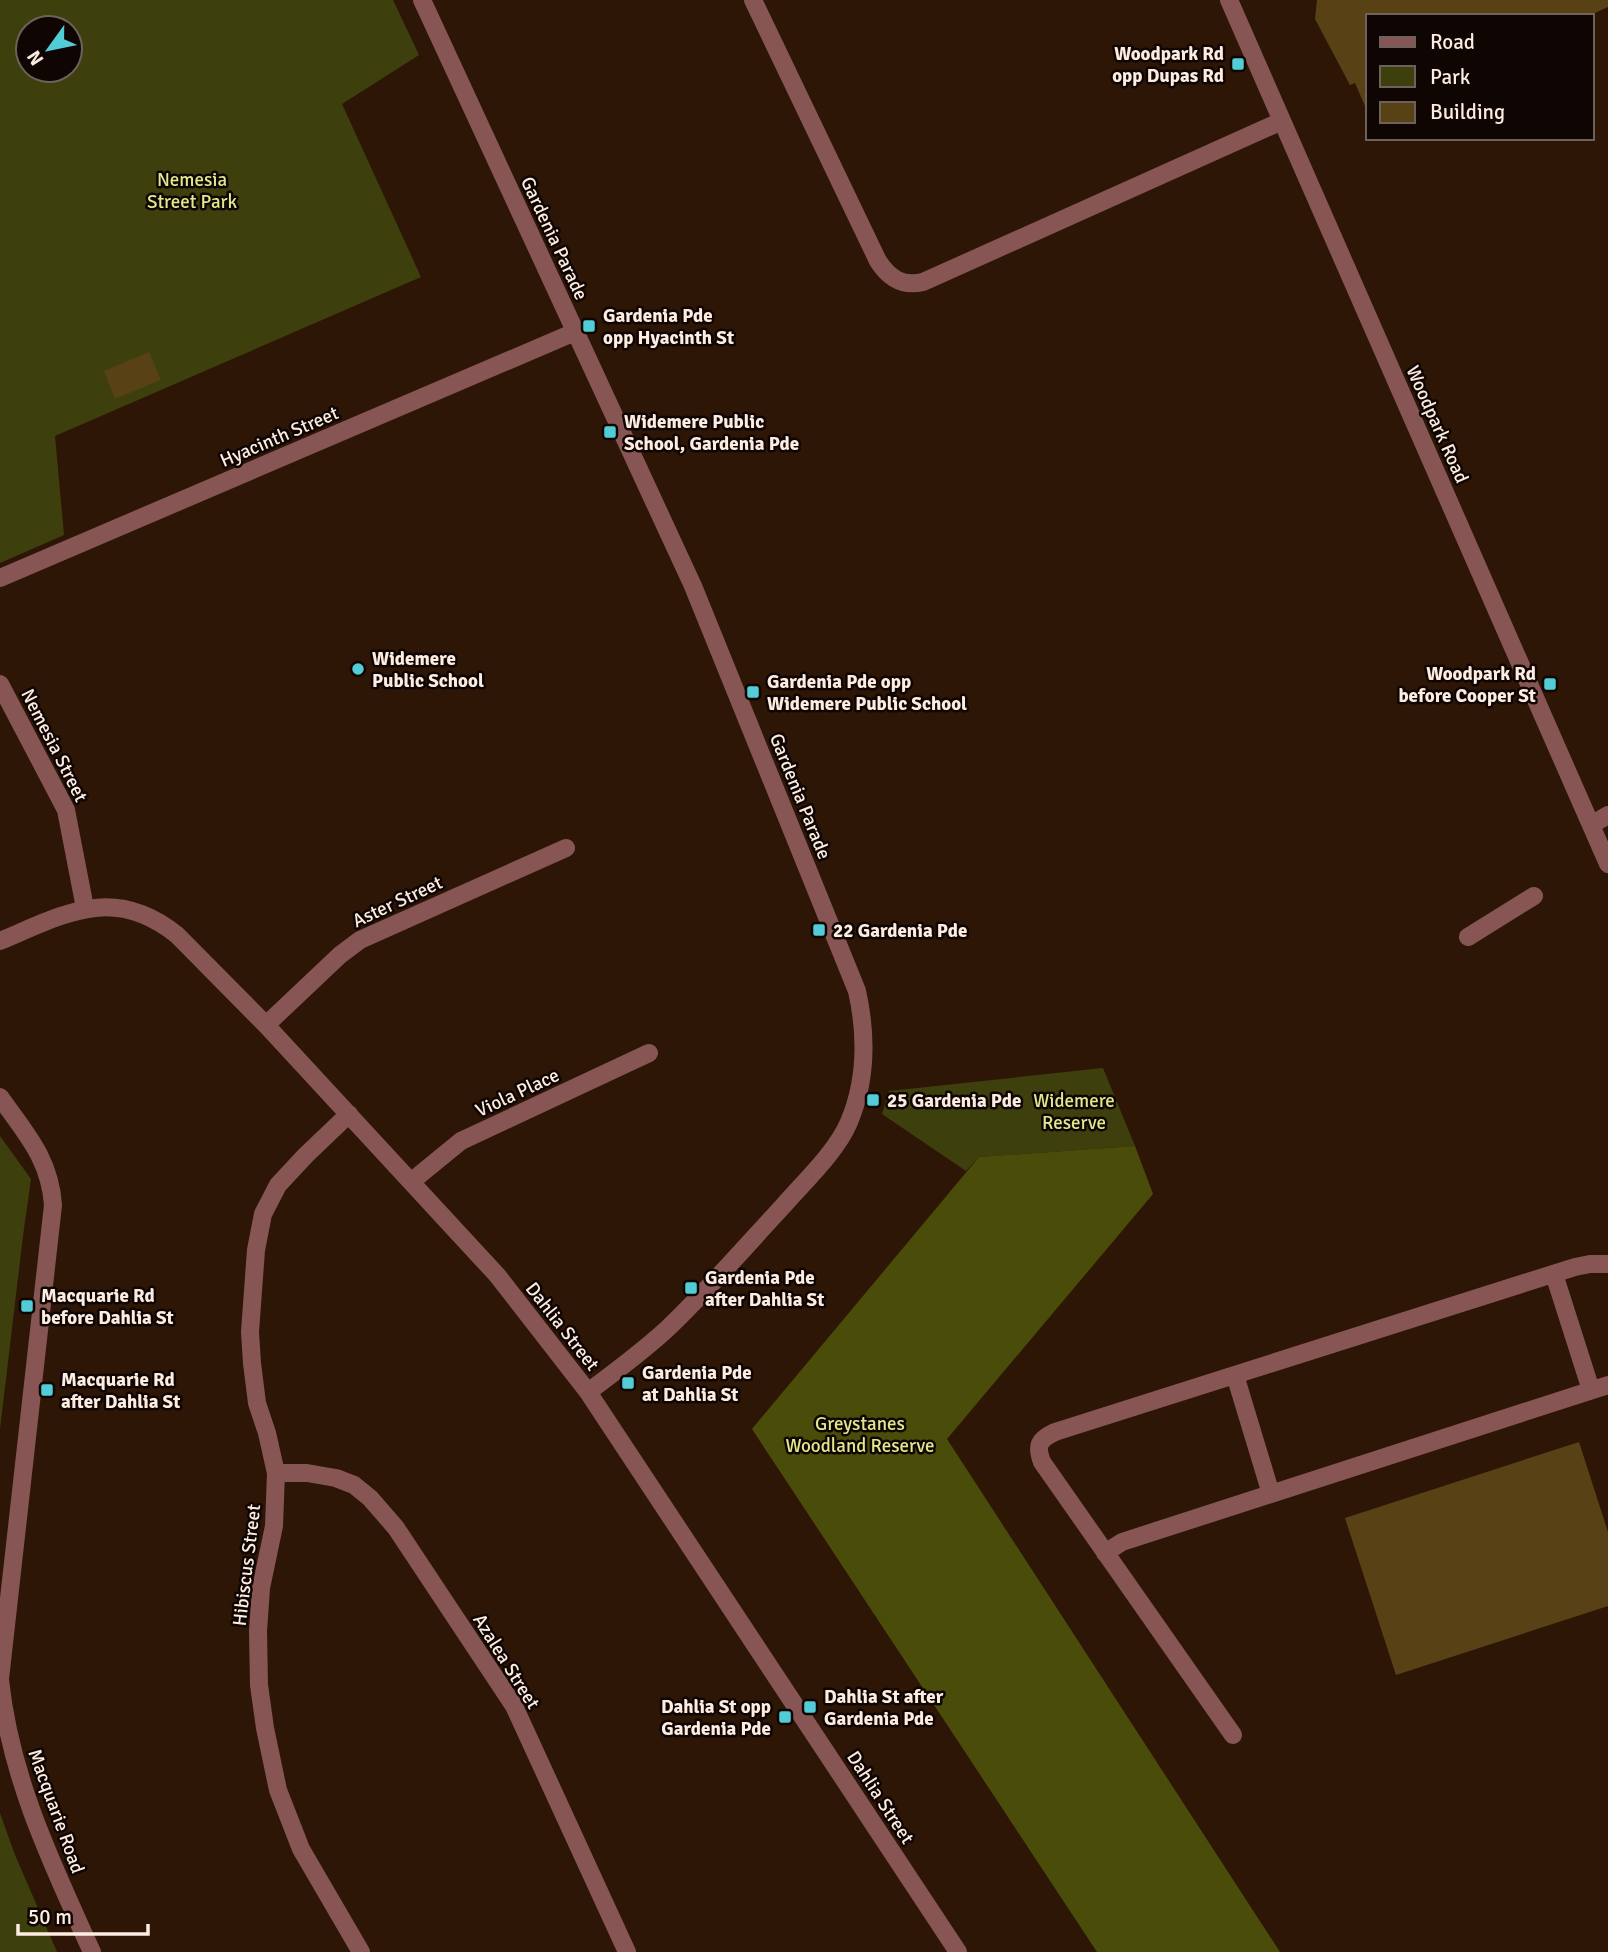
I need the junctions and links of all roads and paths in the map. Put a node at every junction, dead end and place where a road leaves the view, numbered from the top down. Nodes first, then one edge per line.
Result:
1 (422, 0) edge
2 (753, 0) edge
3 (1229, 0) edge
4 (1282, 121) junction
5 (575, 332) junction
6 (0, 578) edge
7 (0, 684) edge
8 (1608, 815) edge
9 (1591, 825) junction
10 (566, 848) dead end
11 (1608, 864) edge
12 (1534, 896) dead end
13 (85, 908) junction
14 (1468, 937) dead end
15 (0, 941) edge
16 (266, 1025) junction
17 (649, 1053) dead end
18 (0, 1097) edge
19 (349, 1114) junction
20 (412, 1181) junction
21 (1608, 1264) edge
22 (1555, 1274) junction
23 (1235, 1375) junction
24 (1600, 1387) edge
25 (588, 1392) junction
26 (276, 1473) junction
27 (1271, 1494) junction
28 (1105, 1553) junction
29 (0, 1680) edge
30 (1233, 1735) dead end
31 (92, 1952) edge
32 (361, 1952) edge
33 (627, 1952) edge
34 (958, 1952) edge

1 - 5 street, Gardenia Parade
2 - 4 street
3 - 4 street, Woodpark Road
4 - 9 street, Woodpark Road
5 - 6 street, Hyacinth Street
5 - 25 street, Gardenia Parade
7 - 13 street, Nemesia Street
8 - 9 street
9 - 11 street, Woodpark Road
10 - 16 street, Aster Street
12 - 14 street
13 - 15 street, Dahlia Street
13 - 16 street, Dahlia Street
16 - 19 street, Dahlia Street
17 - 20 street, Viola Place
18 - 29 street, Macquarie Road
19 - 20 street, Dahlia Street
19 - 26 street, Hibiscus Street
20 - 25 street, Dahlia Street
21 - 22 street
22 - 23 street
22 - 24 street
23 - 27 street
23 - 28 street
24 - 27 street
25 - 34 street, Dahlia Street
26 - 32 street, Hibiscus Street
26 - 33 street, Azalea Street
27 - 28 street
28 - 30 street
29 - 31 street, Macquarie Road

